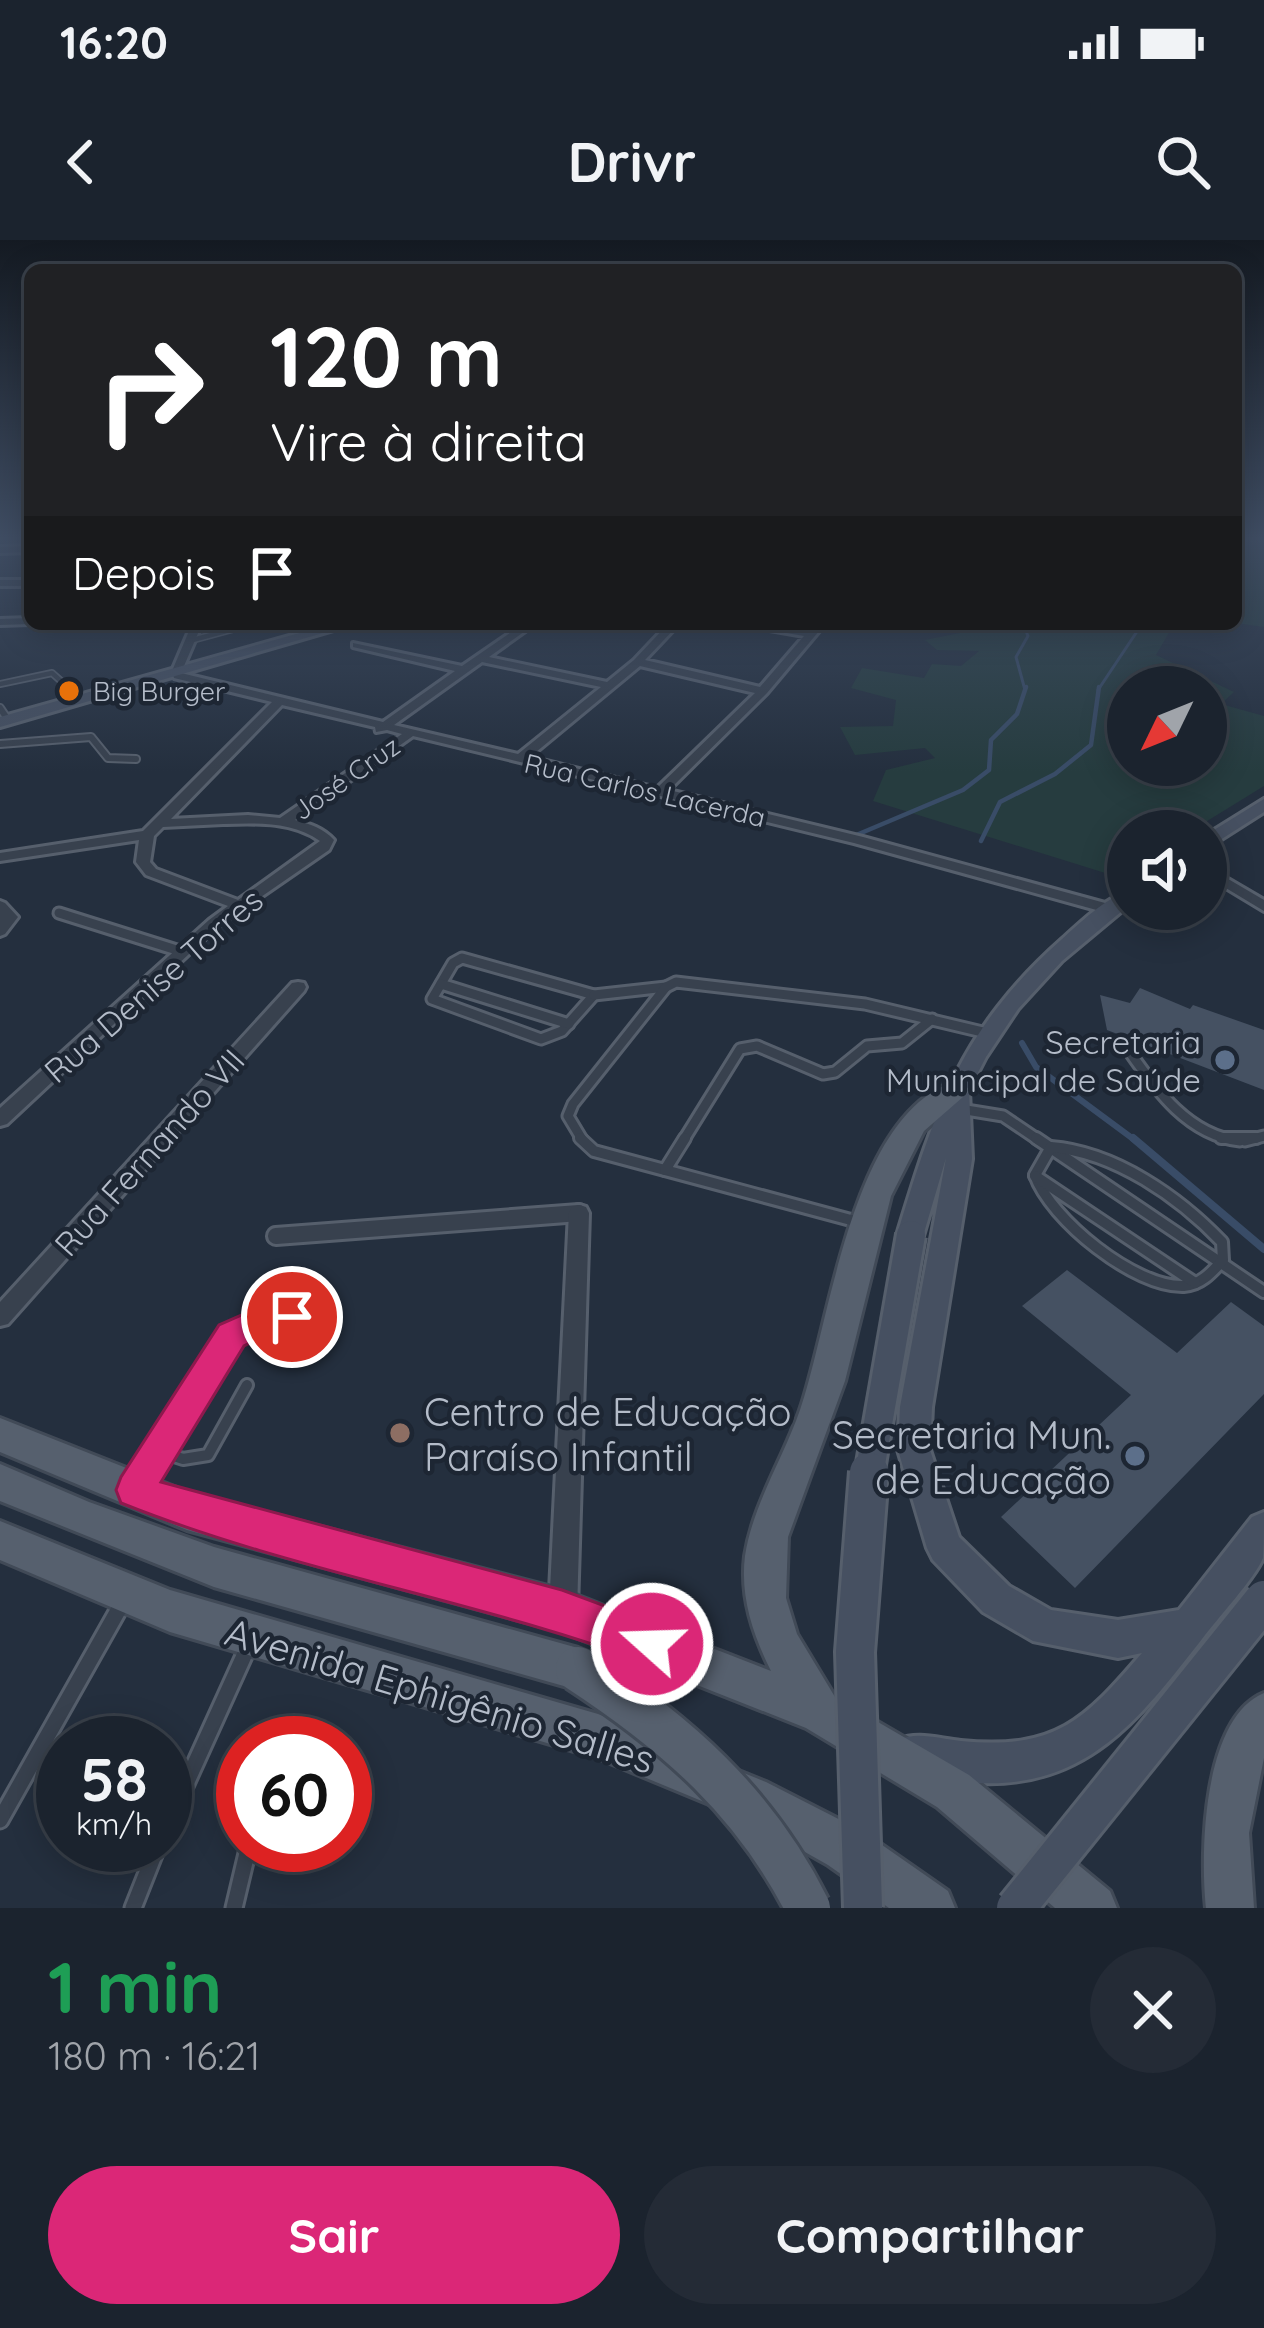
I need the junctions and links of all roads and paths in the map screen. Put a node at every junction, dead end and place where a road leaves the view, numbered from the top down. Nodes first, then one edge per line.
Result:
1 (194, 630) edge
2 (230, 630) edge
3 (327, 630) edge
4 (344, 630) edge
5 (522, 630) edge
6 (668, 630) edge
7 (816, 630) edge
8 (189, 641) junction
9 (356, 645) dead end
10 (482, 659) junction
11 (638, 662) junction
12 (464, 670) junction
13 (178, 674) junction
14 (0, 684) edge
15 (607, 685) junction
16 (763, 691) junction
17 (82, 699) junction
18 (278, 702) junction
19 (41, 710) junction
20 (2, 716) edge
21 (380, 729) junction
22 (408, 735) junction
23 (0, 744) edge
24 (136, 759) dead end
25 (520, 760) junction
26 (658, 794) junction
27 (1264, 804) edge
28 (284, 821) junction
29 (159, 823) junction
30 (1227, 829) edge
31 (147, 835) junction
32 (0, 857) edge
33 (1227, 883) edge
34 (1107, 900) edge
35 (238, 905) junction
36 (1264, 905) edge
37 (0, 906) edge
38 (58, 914) dead end
39 (1107, 915) edge
40 (0, 931) edge
41 (183, 952) junction
42 (441, 984) junction
43 (298, 987) dead end
44 (666, 987) junction
45 (594, 995) junction
46 (932, 1019) junction
47 (569, 1024) junction
48 (991, 1034) junction
49 (1130, 1051) dead end
50 (958, 1099) junction
51 (0, 1120) edge
52 (1264, 1136) edge
53 (1051, 1147) junction
54 (665, 1170) junction
55 (1035, 1175) junction
56 (579, 1213) joint
57 (868, 1225) junction
58 (276, 1236) dead end
59 (1223, 1260) junction
60 (1195, 1283) junction
61 (1264, 1292) edge
62 (322, 1313) dead end
63 (0, 1317) edge
64 (247, 1385) dead end
65 (0, 1435) edge
66 (162, 1452) junction
67 (0, 1482) edge
68 (135, 1490) junction
69 (1264, 1529) edge
70 (0, 1540) edge
71 (127, 1594) junction
72 (1264, 1600) edge
73 (562, 1611) junction
74 (1184, 1627) junction
75 (252, 1637) junction
76 (820, 1712) junction
77 (1264, 1715) edge
78 (886, 1749) junction
79 (192, 1770) edge
80 (0, 1820) edge
81 (147, 1872) edge
82 (243, 1872) edge
83 (133, 1908) edge
84 (234, 1908) edge
85 (808, 1908) edge
86 (863, 1908) edge
87 (931, 1908) edge
88 (1016, 1908) edge
89 (1093, 1908) edge
90 (1230, 1908) edge

1 - 8 street
2 - 8 lane
3 - 13 main road
4 - 13 main road
5 - 10 street
6 - 11 street
7 - 16 street
8 - 13 street
9 - 12 street
10 - 12 street
10 - 15 street
11 - 15 street
11 - 16 street
12 - 21 street
13 - 17 main road
13 - 18 street, Rua Carlos Lacerda
13 - 19 main road
14 - 17 lane
15 - 25 street
16 - 26 street
17 - 19 main road
18 - 21 street, Rua Carlos Lacerda
18 - 29 street
19 - 20 main road
21 - 22 street, Rua Carlos Lacerda
22 - 25 street, Rua Carlos Lacerda
22 - 28 street, José Cruz
23 - 24 lane
25 - 26 street, Rua Carlos Lacerda
26 - 34 street, Rua Carlos Lacerda
27 - 30 main road
28 - 29 street
28 - 35 street, Rua Denise Torres
29 - 31 street
31 - 32 street
31 - 35 street
33 - 36 street
35 - 41 street, Rua Denise Torres
37 - 40 street
38 - 41 lane
39 - 48 main road
41 - 51 street, Rua Denise Torres
42 - 45 lane
42 - 47 lane
42 - 47 lane
43 - 63 street, Rua Fernando VII
44 - 45 lane
44 - 46 lane
44 - 54 lane
45 - 47 lane
46 - 48 lane
46 - 54 lane
48 - 50 main road
49 - 52 lane
50 - 53 lane
50 - 57 main road
50 - 74 main road
50 - 86 main road, bridge
53 - 55 lane
53 - 59 lane
53 - 59 lane
54 - 57 lane
55 - 60 lane
55 - 60 lane
56 - 58 street
56 - 73 street
57 - 76 main road
59 - 60 lane
59 - 61 lane
62 - 66 lane
64 - 66 lane
65 - 68 main road
66 - 68 lane
67 - 85 main road, bridge
68 - 73 main road
69 - 74 main road
70 - 71 main road, Avenida Ephigênio Salles
71 - 75 main road, Avenida Ephigênio Salles
71 - 80 lane
72 - 88 main road, bridge
73 - 76 main road
74 - 78 main road
75 - 79 lane
75 - 87 main road, Avenida Ephigênio Salles
76 - 78 main road
77 - 90 main road
78 - 89 main road
81 - 83 lane
82 - 84 lane

